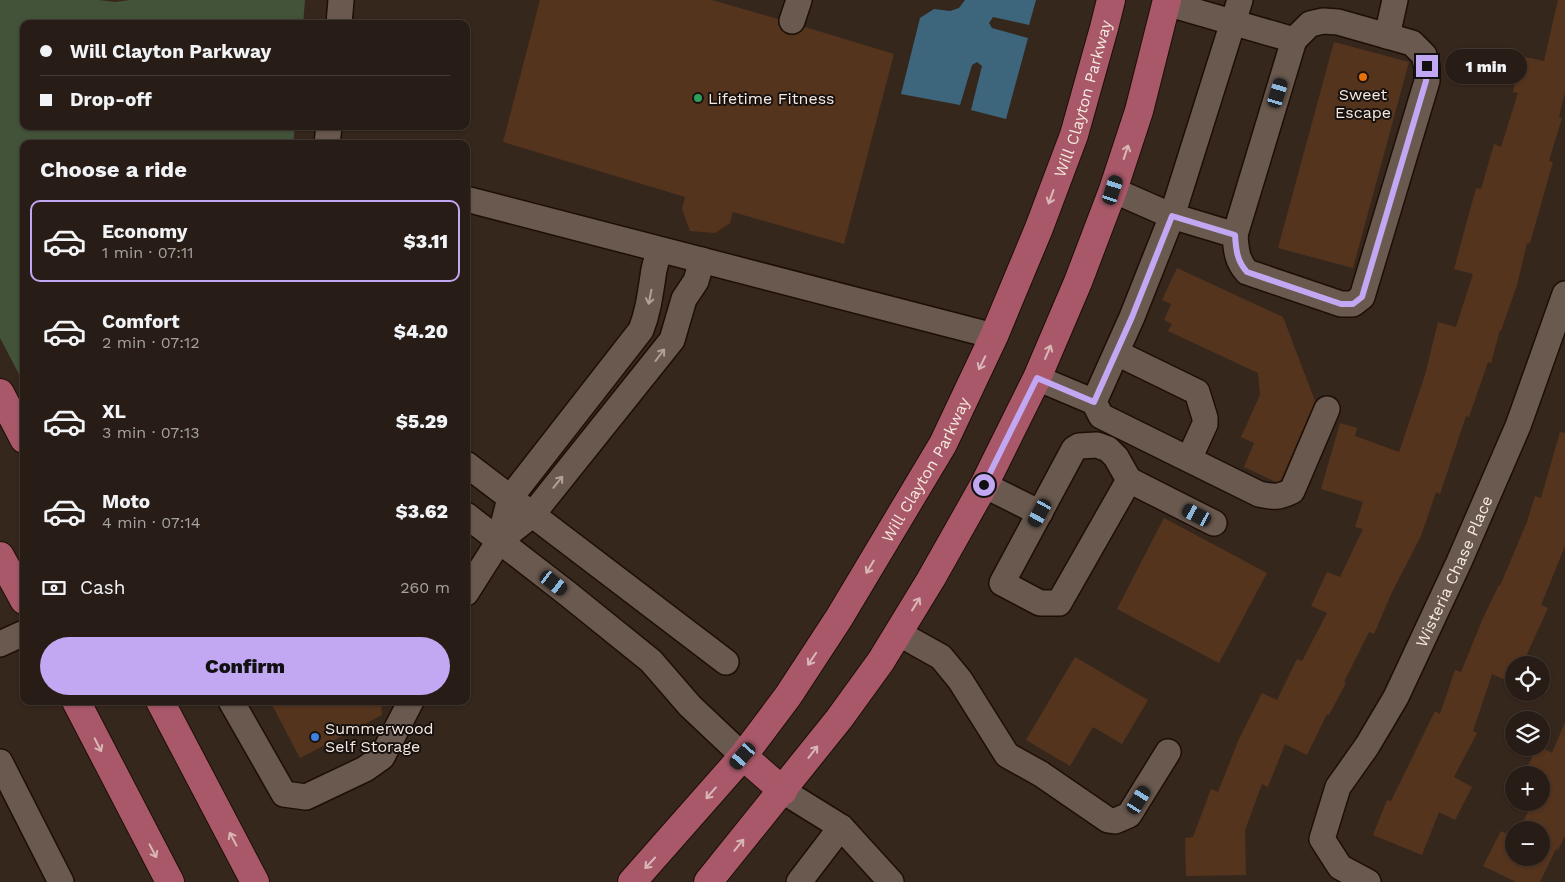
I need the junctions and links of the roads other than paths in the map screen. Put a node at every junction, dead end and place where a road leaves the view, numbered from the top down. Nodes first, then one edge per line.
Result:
1 (341, 0) edge
2 (1111, 0) edge
3 (1395, 0) edge
4 (1167, 1) edge
5 (1237, 11) edge
6 (339, 20) edge
7 (1387, 36) junction
8 (1294, 40) junction
9 (1113, 190) junction
10 (470, 200) edge
11 (1172, 216) junction
12 (1235, 235) junction
13 (660, 250) junction
14 (702, 260) junction
15 (1565, 294) edge
16 (994, 336) junction
17 (1117, 352) junction
18 (1037, 378) junction
19 (0, 393) edge
20 (1094, 402) junction
21 (1327, 409) dead end
22 (20, 431) edge
23 (1189, 459) junction
24 (470, 467) edge
25 (1129, 480) junction
26 (984, 485) junction
27 (510, 498) junction
28 (1040, 513) junction
29 (532, 514) junction
30 (470, 518) edge
31 (1214, 524) dead end
32 (499, 540) junction
33 (0, 556) edge
34 (470, 583) edge
35 (20, 593) edge
36 (898, 633) junction
37 (20, 635) edge
38 (0, 644) edge
39 (726, 662) dead end
40 (78, 705) edge
41 (162, 705) edge
42 (233, 705) edge
43 (409, 705) edge
44 (1168, 752) dead end
45 (743, 756) junction
46 (0, 762) edge
47 (783, 791) junction
48 (842, 826) junction
49 (61, 882) edge
50 (170, 882) edge
51 (255, 882) edge
52 (632, 882) edge
53 (708, 882) edge
54 (799, 882) edge
55 (891, 882) edge
56 (1368, 882) edge

1 - 6 street
2 -> 16 main road, Will Clayton Parkway
3 - 7 street
4 - 5 street
9 -> 4 main road
5 - 8 street
5 - 11 street
7 - 8 street
7 - 12 street
8 - 12 street
9 - 11 street
18 -> 9 main road
10 - 13 street
11 - 12 street
11 - 17 street
13 - 14 street
13 -> 27 street
14 - 16 street
29 -> 14 street
15 - 56 street, Wisteria Chase Place
16 -> 45 main road, Will Clayton Parkway
17 - 20 street
17 - 23 street
18 - 20 street
18 - 26 main road
19 - 22 main road
20 - 23 street
21 - 23 street
24 - 27 street
25 - 28 street
25 - 28 street
25 - 31 street
26 - 28 street
36 -> 26 main road
27 - 29 street
27 - 32 street
29 - 32 street
29 - 39 street
30 - 32 street
32 - 34 street
32 - 45 street
33 - 35 main road
36 - 44 street
47 -> 36 main road
37 - 38 street
40 -> 50 main road
51 -> 41 main road
42 - 43 street
45 - 47 main road
45 -> 52 main road, Will Clayton Parkway
46 - 49 street
47 - 48 street
53 -> 47 main road
48 - 54 street
48 - 55 street

